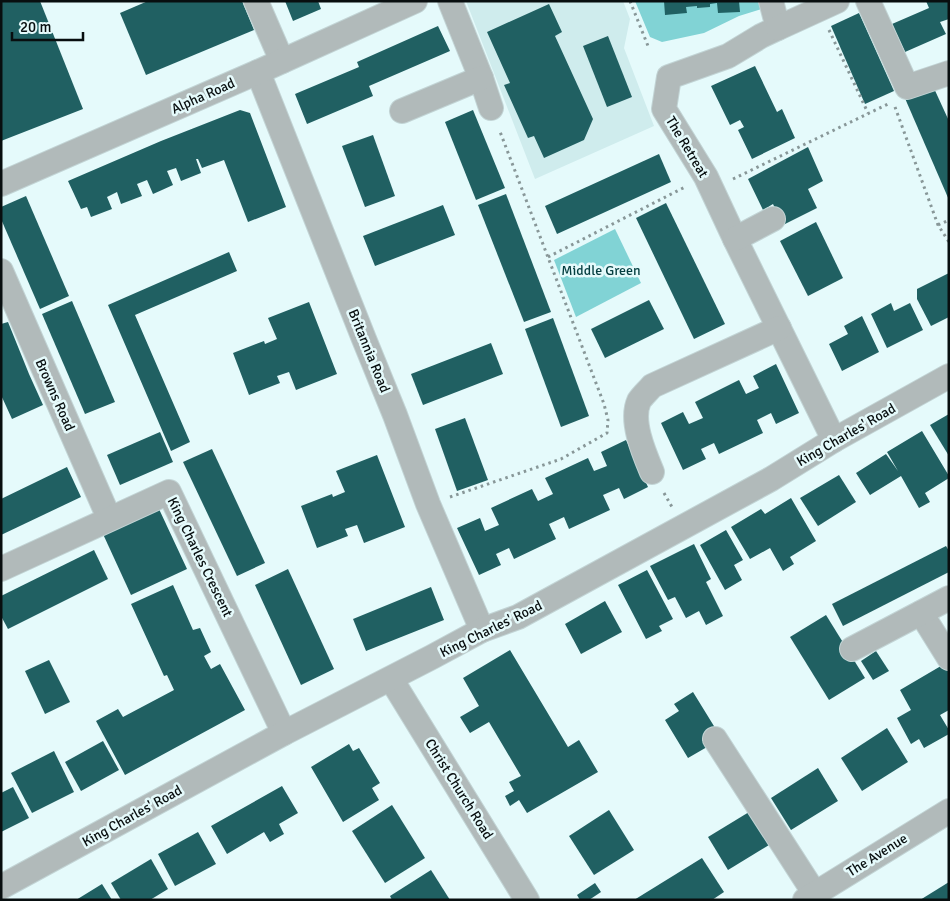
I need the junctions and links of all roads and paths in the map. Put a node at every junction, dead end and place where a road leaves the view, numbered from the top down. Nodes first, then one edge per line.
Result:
1 (256, 1) edge
2 (450, 1) edge
3 (630, 1) edge
4 (771, 1) edge
5 (837, 1) edge
6 (868, 1) edge
7 (406, 3) edge
8 (826, 24) dead end
9 (778, 28) junction
10 (648, 46) dead end
11 (282, 61) junction
12 (258, 72) junction
13 (949, 73) edge
14 (481, 78) junction
15 (491, 108) joint
16 (402, 111) dead end
17 (868, 113) junction
18 (1, 184) edge
19 (709, 184) junction
20 (773, 218) dead end
21 (949, 220) edge
22 (938, 224) junction
23 (735, 238) junction
24 (949, 242) edge
25 (548, 257) junction
26 (1, 271) edge
27 (8, 305) edge
28 (779, 328) junction
29 (949, 376) edge
30 (834, 440) junction
31 (652, 472) dead end
32 (428, 504) junction
33 (109, 518) junction
34 (1, 569) edge
35 (949, 598) edge
36 (921, 613) junction
37 (482, 630) junction
38 (852, 649) dead end
39 (949, 658) edge
40 (391, 679) junction
41 (284, 733) junction
42 (715, 739) dead end
43 (949, 811) edge
44 (1, 887) edge
45 (810, 897) edge
46 (527, 900) edge

1 - 11 street
2 - 14 street
3 - 10 path
4 - 9 street
5 - 9 street
6 - 13 street
7 - 11 street, Alpha Road
8 - 17 path
9 - 19 street, The Retreat
11 - 12 street, Alpha Road
12 - 18 street, Alpha Road
12 - 32 street, Britannia Road
14 - 15 street
14 - 16 street
15 - 25 path
17 - 19 path
17 - 22 path
19 - 23 street, The Retreat
19 - 25 path
20 - 23 street
21 - 22 path
22 - 24 path
23 - 28 street, The Retreat
25 - 32 path
26 - 27 street, Browns Road
27 - 33 street, Browns Road
28 - 30 street, The Retreat
28 - 31 street
29 - 30 street, King Charles' Road
30 - 37 street, King Charles' Road
32 - 37 street, Britannia Road
33 - 34 street, King Charles Crescent
33 - 41 street, King Charles Crescent
35 - 36 street
36 - 38 street
36 - 39 street
37 - 40 street, King Charles' Road
40 - 41 street, King Charles' Road
40 - 46 street, Christ Church Road
41 - 44 street, King Charles' Road
42 - 45 street
43 - 45 street, The Avenue

